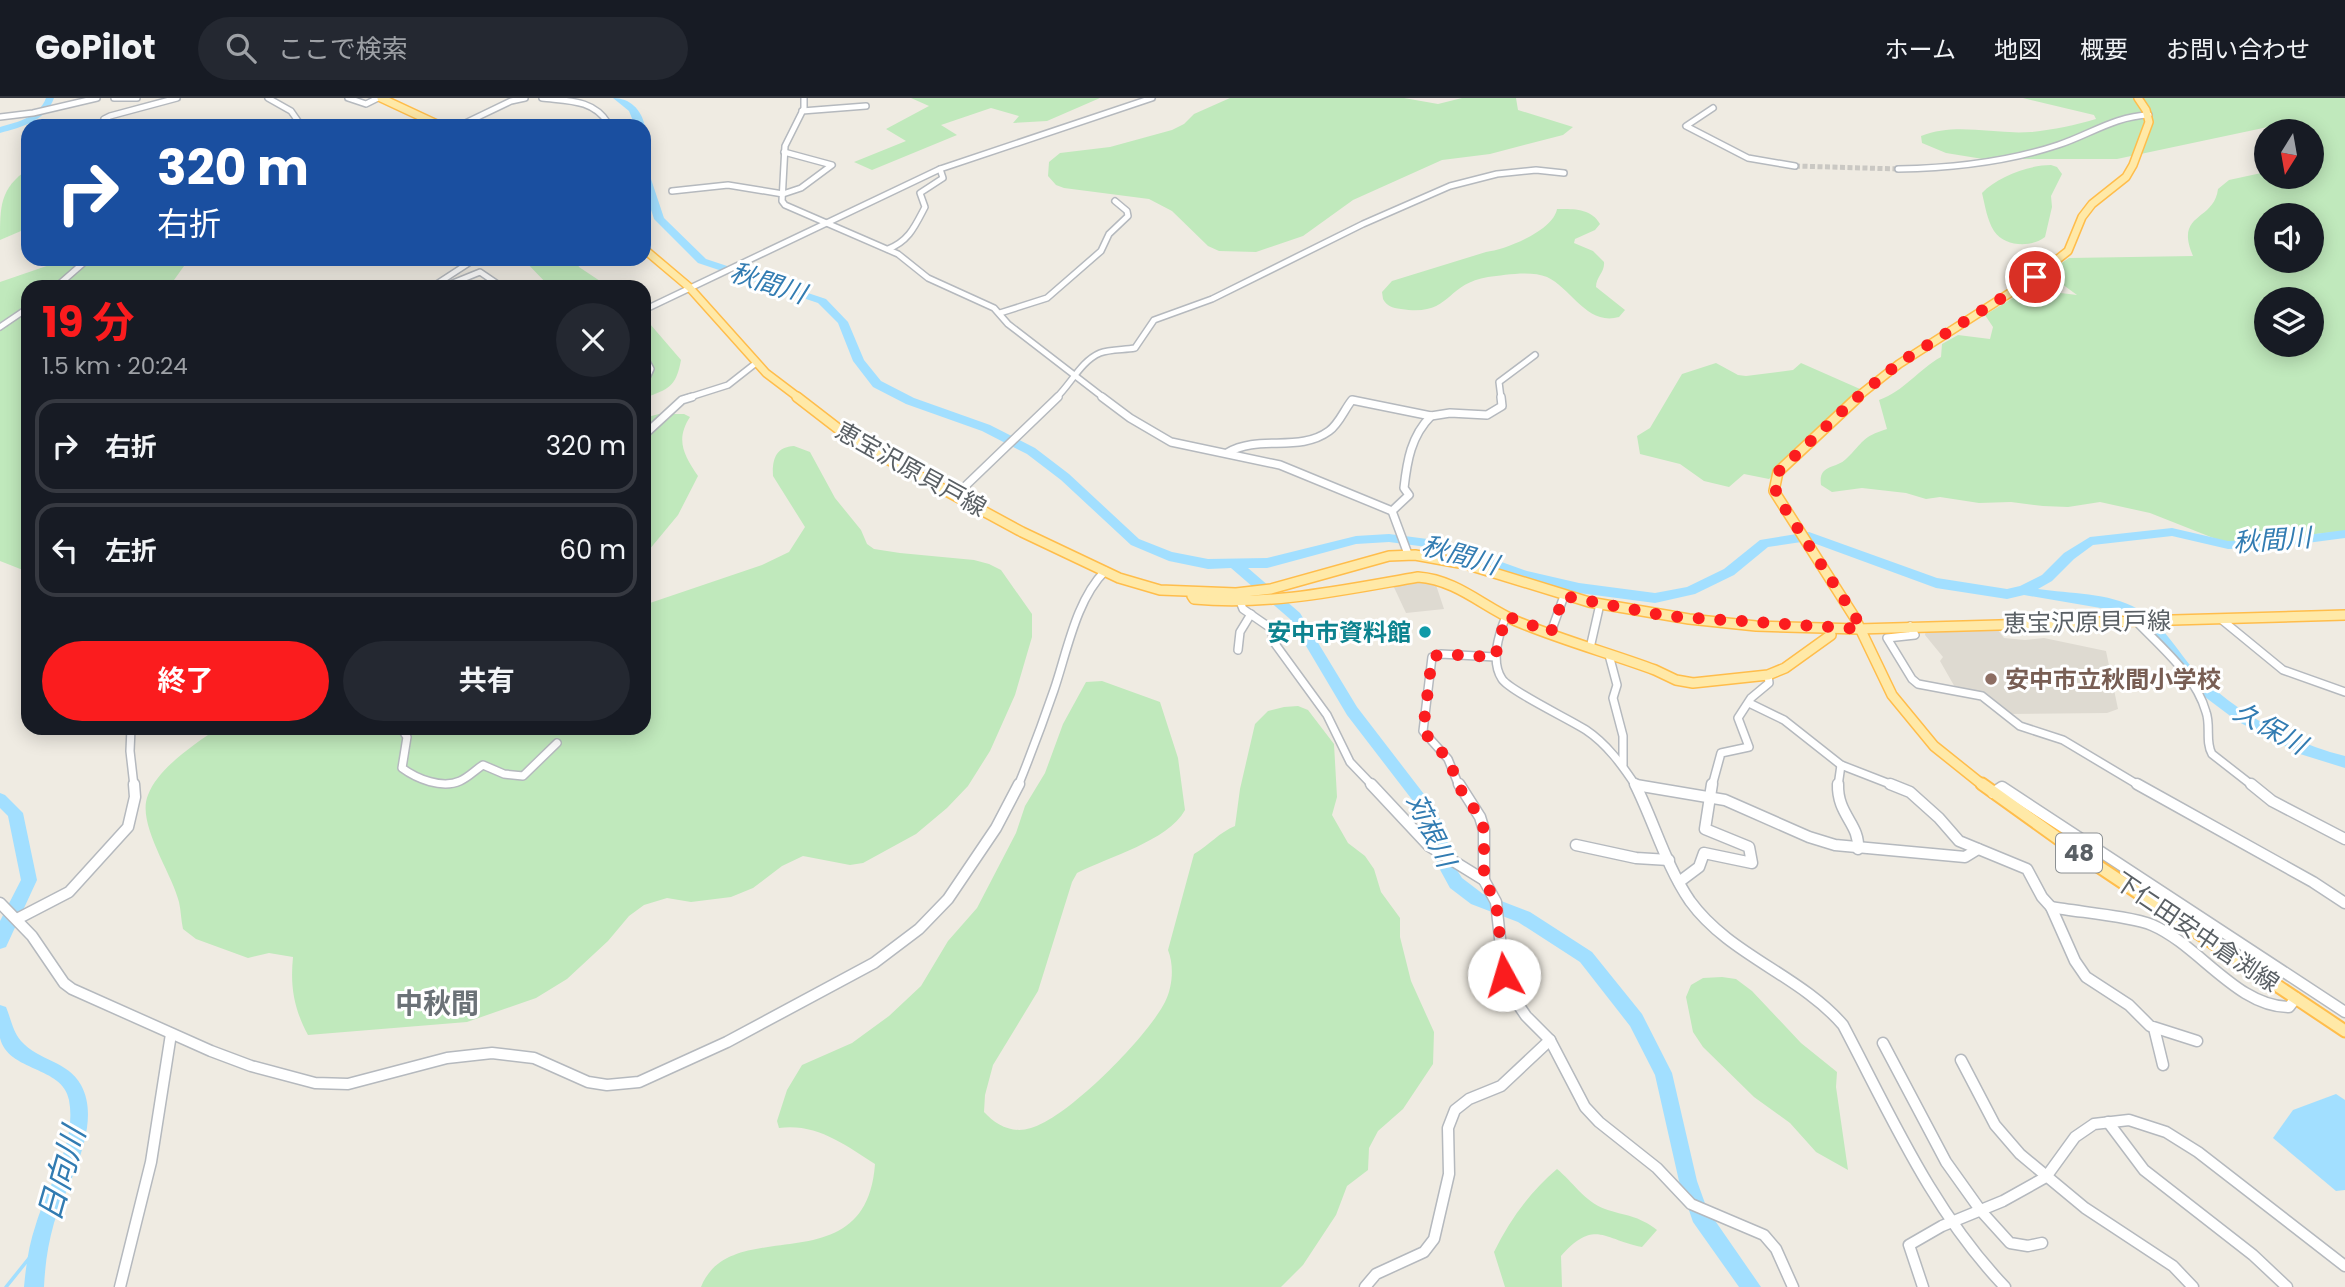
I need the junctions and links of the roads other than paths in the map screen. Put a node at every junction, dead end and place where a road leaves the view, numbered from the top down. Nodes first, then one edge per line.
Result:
1 (97, 98) edge
2 (114, 98) edge
3 (137, 98) edge
4 (177, 98) edge
5 (268, 98) edge
6 (348, 98) edge
7 (380, 98) edge
8 (525, 98) edge
9 (542, 98) edge
10 (804, 98) edge
11 (1152, 98) edge
12 (2138, 98) edge
13 (160, 100) edge
14 (866, 106) dead end
15 (1713, 108) dead end
16 (802, 111) junction
17 (2149, 115) junction
18 (0, 117) edge
19 (104, 119) edge
20 (297, 119) edge
21 (426, 119) edge
22 (473, 119) edge
23 (607, 119) edge
24 (784, 152) junction
25 (1795, 166) tunnel mouth
26 (940, 169) junction
27 (1898, 169) tunnel mouth
28 (1564, 173) dead end
29 (672, 191) dead end
30 (783, 194) junction
31 (1115, 201) dead end
32 (825, 222) junction
33 (888, 249) junction
34 (651, 255) edge
35 (80, 266) edge
36 (464, 266) edge
37 (64, 280) edge
38 (443, 280) edge
39 (460, 280) edge
40 (492, 280) edge
41 (690, 287) junction
42 (651, 306) edge
43 (21, 313) edge
44 (1000, 313) junction
45 (0, 327) edge
46 (1535, 355) dead end
47 (756, 363) junction
48 (1076, 378) junction
49 (1430, 416) junction
50 (651, 429) edge
51 (1227, 453) junction
52 (956, 495) junction
53 (1392, 511) junction
54 (1407, 550) junction
55 (1105, 572) junction
56 (1190, 592) junction
57 (1564, 596) junction
58 (1241, 604) junction
59 (1600, 604) junction
60 (1251, 614) junction
61 (2345, 615) edge
62 (1506, 616) junction
63 (2222, 620) junction
64 (2143, 621) junction
65 (1910, 626) junction
66 (1829, 628) junction
67 (1860, 629) junction
68 (1551, 632) junction
69 (1590, 648) junction
70 (1238, 650) dead end
71 (1609, 654) junction
72 (1495, 657) junction
73 (1768, 674) junction
74 (2345, 692) edge
75 (1749, 703) junction
76 (131, 735) edge
77 (406, 735) edge
78 (557, 743) dead end
79 (1623, 765) junction
80 (1840, 765) junction
81 (1636, 785) junction
82 (1709, 796) junction
83 (2345, 839) edge
84 (1576, 845) dead end
85 (2078, 846) junction
86 (1858, 849) junction
87 (1978, 849) junction
88 (1669, 860) junction
89 (1484, 880) junction
90 (1679, 882) junction
91 (2345, 903) edge
92 (2, 906) edge
93 (2051, 906) junction
94 (16, 918) junction
95 (2296, 998) junction
96 (2345, 1012) edge
97 (2154, 1028) junction
98 (2345, 1031) edge
99 (171, 1034) junction
100 (1550, 1040) junction
101 (2197, 1041) dead end
102 (1883, 1043) dead end
103 (1961, 1060) dead end
104 (2163, 1065) dead end
105 (2108, 1122) junction
106 (2046, 1177) junction
107 (1981, 1211) junction
108 (1950, 1223) junction
109 (2042, 1243) dead end
110 (2345, 1266) edge
111 (120, 1287) edge
112 (1365, 1287) edge
113 (1793, 1287) edge
114 (1923, 1287) edge
115 (2005, 1287) edge
116 (2193, 1287) edge
117 (2287, 1287) edge

1 - 18 street
2 - 3 street
4 - 13 street
5 - 20 street
6 - 7 street
7 - 21 main road
8 - 22 street
9 - 23 street
10 - 16 street
11 - 26 street
12 - 17 main road
13 - 19 street
14 - 16 street
15 - 25 street
16 - 24 street
17 - 27 street
17 - 67 main road, 下仁田安中倉渕線 / 48
24 - 30 street
24 - 30 street
26 - 32 street
26 - 33 street
28 - 48 street
29 - 30 street
30 - 32 street
31 - 44 street
32 - 33 street
32 - 41 street
33 - 44 street
34 - 41 main road, 恵宝沢原貝戸線
35 - 37 street
36 - 38 street
39 - 40 street
41 - 42 street
41 - 47 main road, 恵宝沢原貝戸線
43 - 45 street
44 - 48 street
46 - 49 street
47 - 50 street
47 - 52 main road, 恵宝沢原貝戸線
48 - 51 street
48 - 52 street
49 - 51 street
49 - 53 street
51 - 53 street
52 - 55 main road, 恵宝沢原貝戸線
53 - 54 street
54 - 56 main road, 恵宝沢原貝戸線
54 - 57 main road, 恵宝沢原貝戸線
55 - 56 main road, 恵宝沢原貝戸線
55 - 99 street
56 - 58 main road, 恵宝沢原貝戸線
57 - 59 main road, 恵宝沢原貝戸線
57 - 68 street
58 - 60 street
58 - 62 main road, 恵宝沢原貝戸線
59 - 66 main road, 恵宝沢原貝戸線
59 - 69 street
60 - 70 street
60 - 89 street
61 - 63 main road, 恵宝沢原貝戸線
62 - 68 main road
62 - 72 street
63 - 64 main road, 恵宝沢原貝戸線
63 - 74 street
64 - 65 main road, 恵宝沢原貝戸線
64 - 83 street
65 - 67 main road, 恵宝沢原貝戸線
65 - 91 street
66 - 67 main road, 恵宝沢原貝戸線
66 - 73 main road
67 - 85 main road, 下仁田安中倉渕線 / 48
68 - 69 main road
69 - 71 main road
71 - 73 main road
71 - 79 street
72 - 79 street
72 - 89 street
73 - 75 street
75 - 80 street
75 - 82 street
76 - 94 street
77 - 78 street
79 - 81 street
80 - 86 street
80 - 87 street
81 - 82 street
81 - 88 street
82 - 86 street
82 - 90 street
84 - 88 street
85 - 95 main road, 下仁田安中倉渕線 / 48
85 - 96 street
86 - 87 street
87 - 93 street
88 - 90 street
89 - 100 street
90 - 108 street
92 - 94 street
93 - 95 street
93 - 97 street
94 - 99 street
95 - 98 main road, 下仁田安中倉渕線 / 48
97 - 101 street
97 - 104 street
99 - 111 street
100 - 112 street
100 - 113 street
102 - 107 street
103 - 106 street
105 - 106 street
105 - 110 street
105 - 117 street
106 - 107 street
106 - 116 street
107 - 108 street
107 - 109 street
108 - 114 street
108 - 115 street

